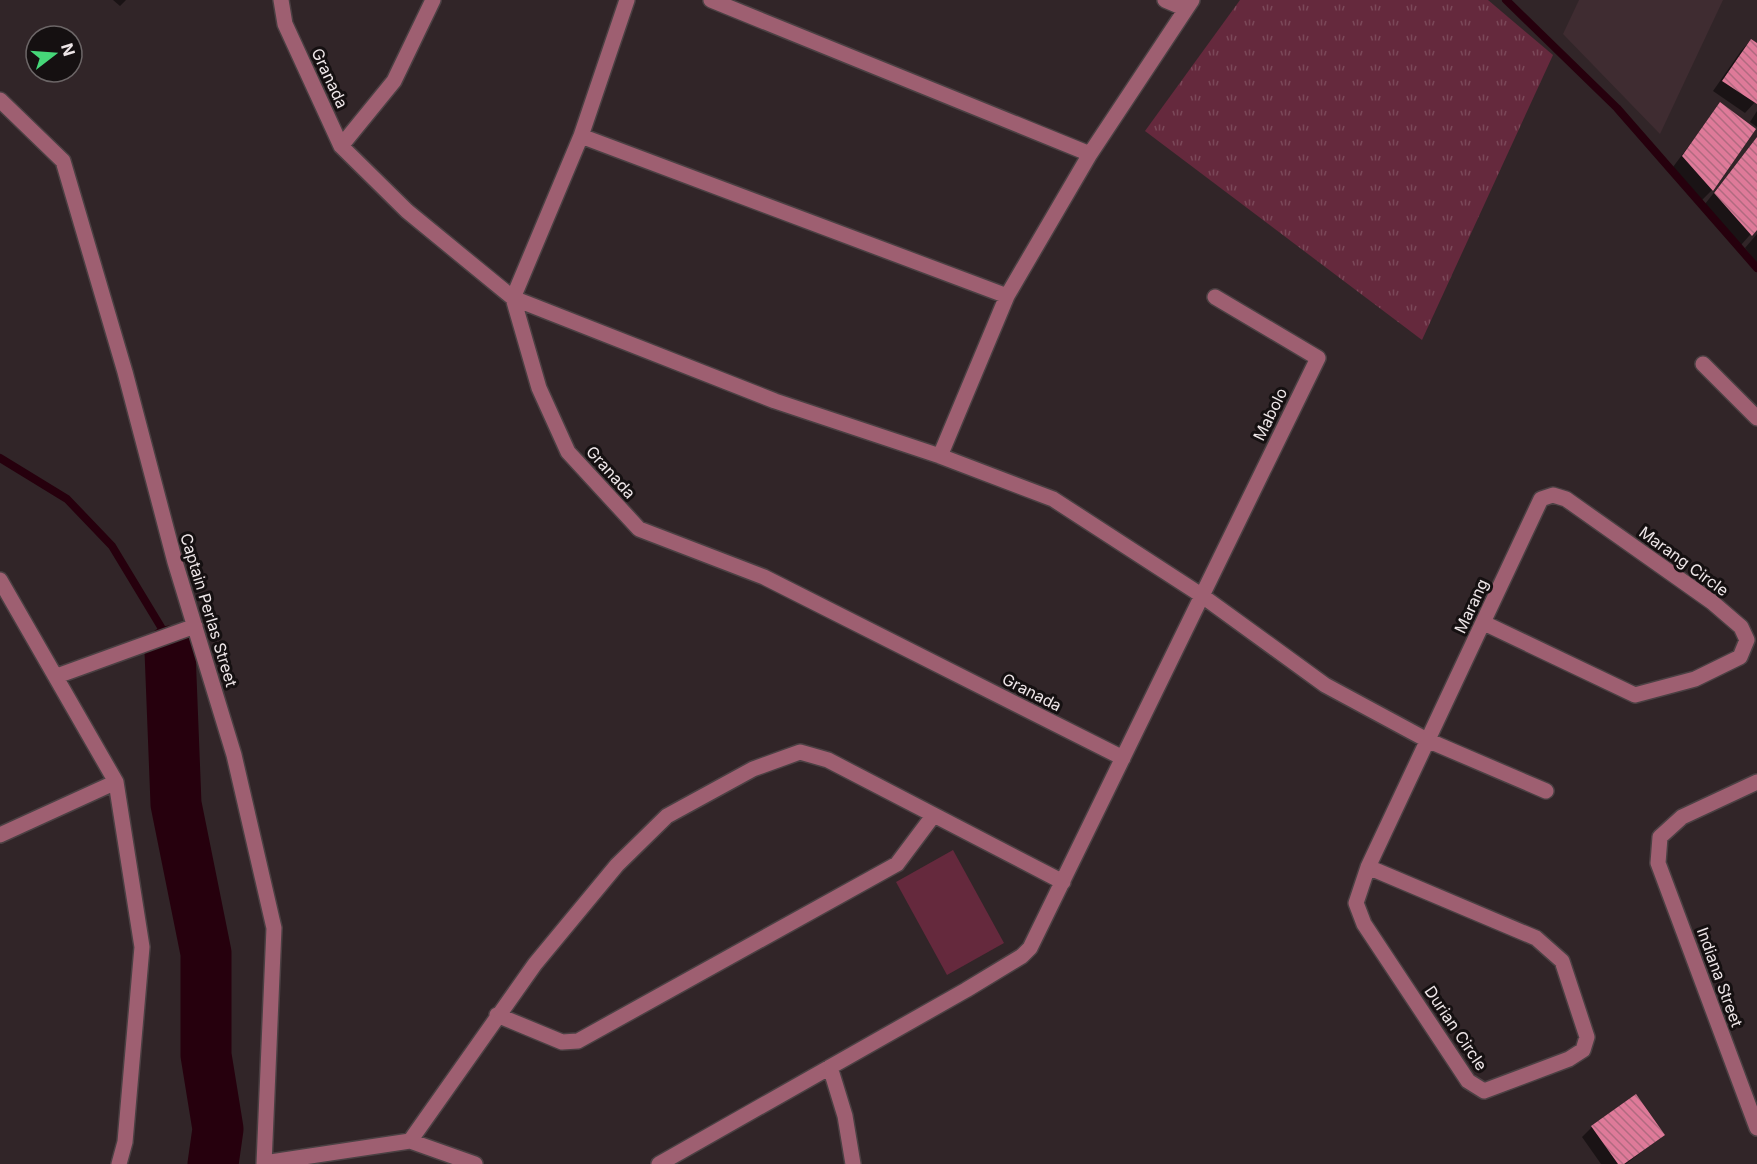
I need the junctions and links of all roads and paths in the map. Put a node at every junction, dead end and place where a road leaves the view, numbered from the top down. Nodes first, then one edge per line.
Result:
1 (281, 0) edge
2 (433, 0) edge
3 (627, 0) edge
4 (711, 0) edge
5 (1165, 0) edge
6 (1189, 4) edge
7 (0, 100) edge
8 (581, 135) junction
9 (341, 146) junction
10 (1090, 154) junction
11 (1007, 296) junction
12 (1215, 297) dead end
13 (513, 298) junction
14 (1703, 364) dead end
15 (1757, 418) edge
16 (940, 456) junction
17 (1553, 495) joint
18 (0, 580) edge
19 (1201, 595) junction
20 (1484, 623) junction
21 (195, 626) junction
22 (57, 676) junction
23 (1427, 740) junction
24 (1123, 758) junction
25 (116, 782) junction
26 (1757, 782) edge
27 (1546, 791) dead end
28 (933, 816) junction
29 (0, 835) edge
30 (1368, 867) junction
31 (1063, 882) junction
32 (497, 1015) junction
33 (830, 1067) junction
34 (1757, 1128) edge
35 (411, 1141) junction
36 (264, 1163) edge
37 (118, 1164) edge
38 (475, 1164) edge
39 (659, 1164) edge
40 (853, 1164) edge

1 - 9 street, Granada
2 - 9 street
3 - 8 street
4 - 10 street
5 - 6 street
6 - 10 street
7 - 21 street, Captain Perlas Street
8 - 11 street
8 - 13 street
9 - 13 street, Granada
10 - 11 street
11 - 16 street
12 - 19 street, Mabolo
13 - 16 street
13 - 24 street, Granada
14 - 15 street
16 - 19 street
17 - 20 street, Marang
17 - 20 street, Marang Circle
18 - 22 street
19 - 23 street
19 - 24 street
20 - 23 street, Marang
21 - 22 street
21 - 36 street, Captain Perlas Street
22 - 25 street
23 - 27 street
23 - 30 street, Durian Circle
24 - 31 street
25 - 29 street
25 - 37 street
26 - 34 street, Indiana Street
28 - 31 street
28 - 32 street
28 - 32 street
30 - 30 street, Durian Circle
31 - 33 street
32 - 35 street
33 - 39 street
33 - 40 street
35 - 36 street
35 - 38 street

